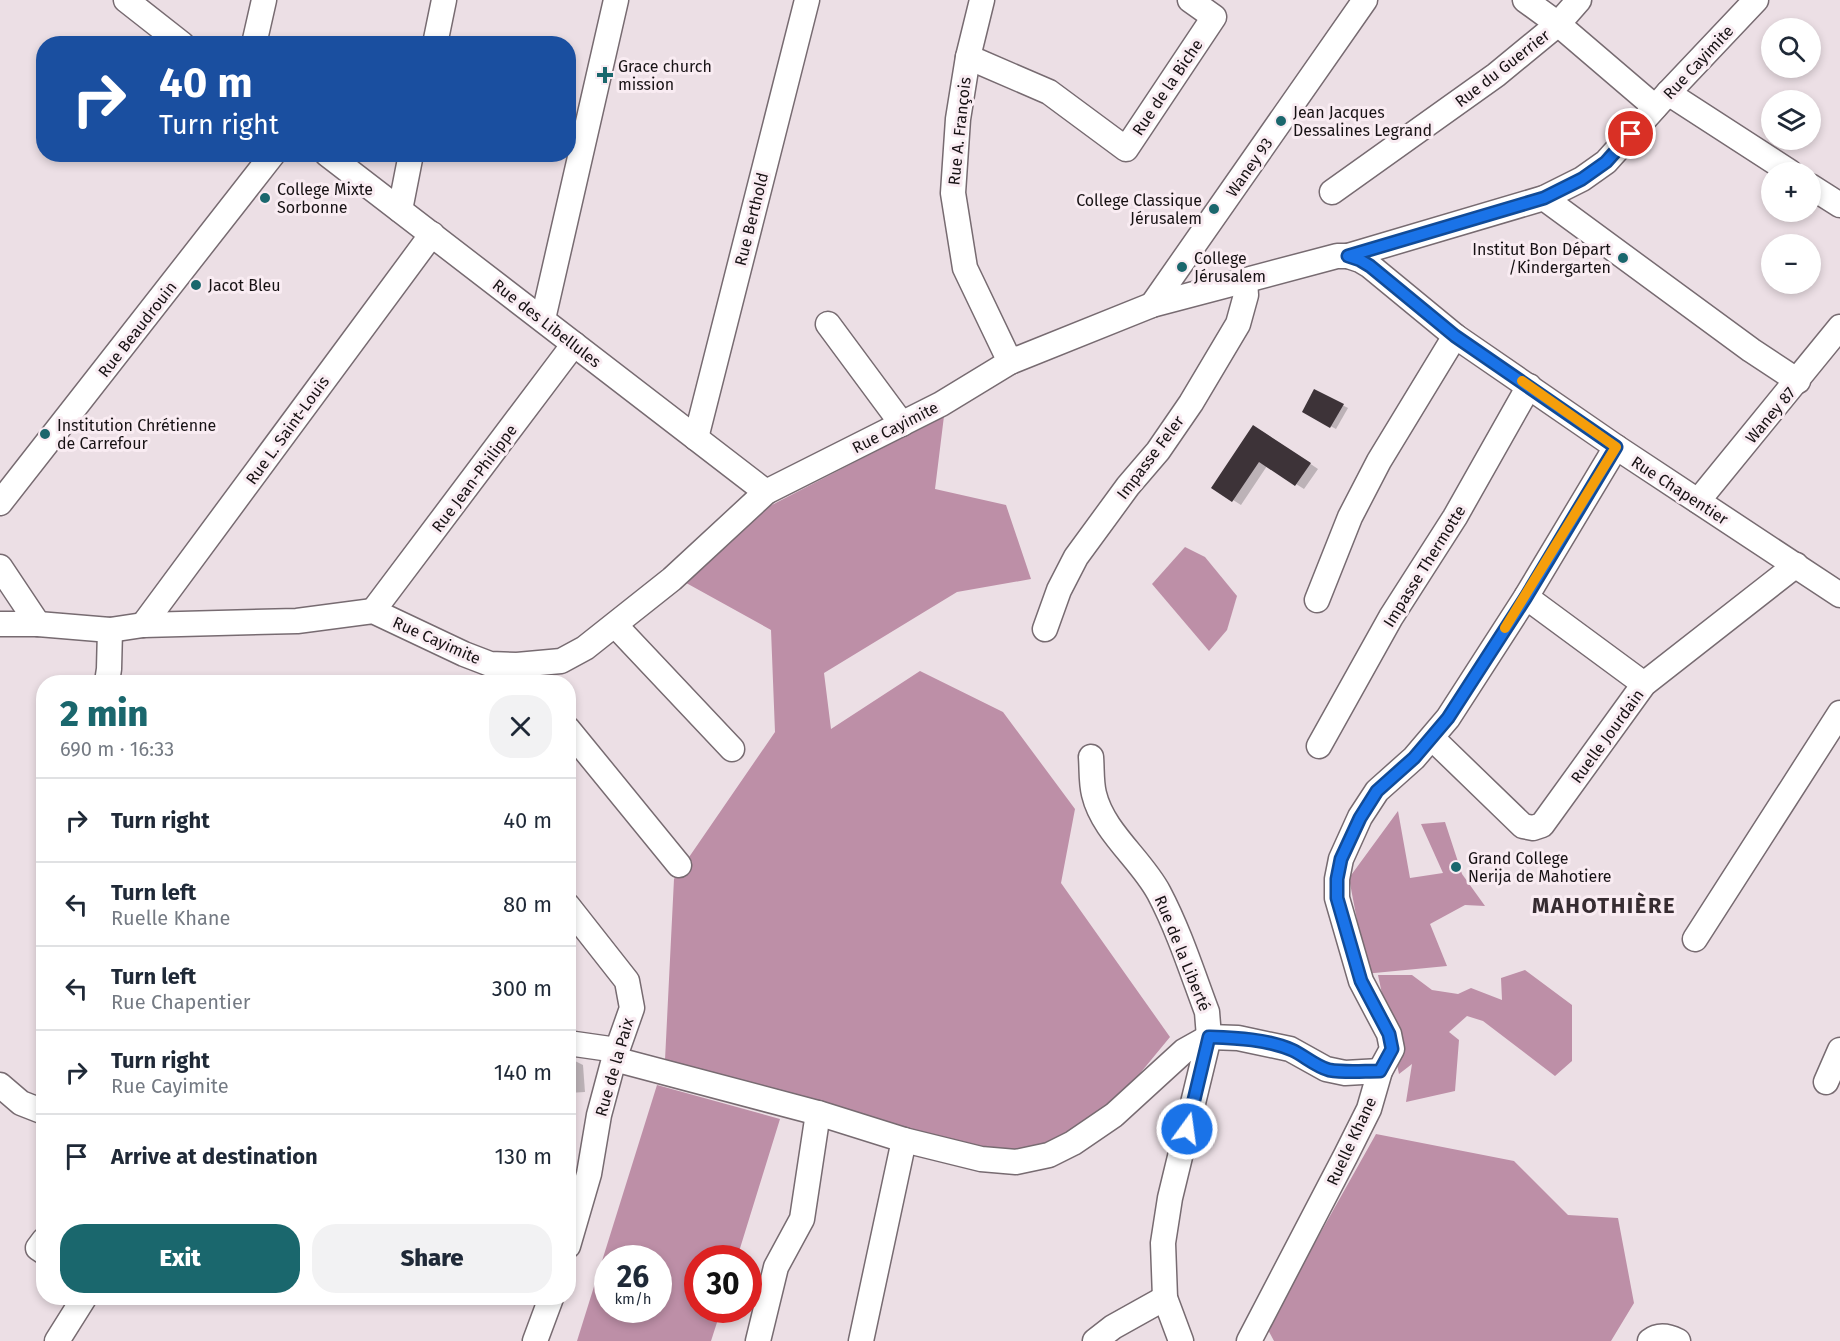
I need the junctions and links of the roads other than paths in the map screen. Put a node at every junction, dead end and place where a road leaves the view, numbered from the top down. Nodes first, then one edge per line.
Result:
1 (126, 0) edge
2 (264, 0) edge
3 (444, 0) edge
4 (616, 0) edge
5 (807, 0) edge
6 (982, 0) edge
7 (1190, 0) edge
8 (1365, 0) edge
9 (1525, 0) edge
10 (1579, 0) edge
11 (1749, 2) edge
12 (1558, 24) junction
13 (172, 36) edge
14 (256, 36) edge
15 (437, 36) edge
16 (968, 57) junction
17 (1662, 100) junction
18 (267, 162) edge
19 (337, 162) edge
20 (409, 162) edge
21 (1772, 162) edge
22 (1332, 192) dead end
23 (1821, 193) edge
24 (1544, 198) junction
25 (1840, 205) edge
26 (400, 210) junction
27 (432, 234) junction
28 (1348, 256) junction
29 (1245, 281) junction
30 (1152, 305) junction
31 (543, 319) junction
32 (828, 324) dead end
33 (1840, 327) edge
34 (1455, 336) junction
35 (574, 344) junction
36 (1010, 362) junction
37 (1798, 381) junction
38 (1529, 386) junction
39 (902, 424) junction
40 (696, 438) junction
41 (1616, 447) junction
42 (766, 492) junction
43 (1698, 501) junction
44 (0, 503) edge
45 (1796, 565) junction
46 (0, 567) edge
47 (1838, 591) edge
48 (1526, 597) junction
49 (1317, 600) dead end
50 (373, 611) junction
51 (0, 624) edge
52 (38, 624) junction
53 (615, 625) junction
54 (143, 626) junction
55 (1045, 629) dead end
56 (110, 630) junction
57 (487, 673) edge
58 (524, 674) edge
59 (108, 675) edge
60 (1644, 684) junction
61 (1840, 713) edge
62 (1432, 738) junction
63 (576, 739) edge
64 (1319, 747) dead end
65 (732, 749) dead end
66 (1091, 757) dead end
67 (679, 865) dead end
68 (576, 916) edge
69 (1695, 939) dead end
70 (1209, 1037) junction
71 (576, 1045) edge
72 (1840, 1050) edge
73 (616, 1054) junction
74 (1380, 1071) junction
75 (1826, 1082) dead end
76 (0, 1085) edge
77 (36, 1109) edge
78 (818, 1113) junction
79 (904, 1140) junction
80 (576, 1219) edge
81 (1165, 1298) junction
82 (80, 1305) edge
83 (548, 1305) edge
84 (57, 1341) edge
85 (535, 1341) edge
86 (758, 1341) edge
87 (861, 1341) edge
88 (1095, 1341) edge
89 (1181, 1341) edge
90 (1249, 1341) edge
91 (1650, 1341) edge
92 (1678, 1341) edge

1 - 13 street
2 - 14 street
3 - 15 street
4 - 31 street
5 - 40 street, Rue Berthold
6 - 16 street, Rue A. François
7 - 16 street, Rue de la Biche
8 - 30 street, Waney 93
9 - 12 street
10 - 12 street, Rue du Guerrier
11 - 17 street, Rue Cayimite
12 - 17 street
12 - 22 street, Rue du Guerrier
16 - 36 street, Rue A. François
17 - 21 street
17 - 24 street, Rue Cayimite
18 - 44 street, Rue Beaudrouin
19 - 26 street, Rue des Libellules
20 - 26 street
23 - 25 street
24 - 28 street, Rue Cayimite
24 - 37 street
26 - 27 street, Rue des Libellules
27 - 31 street, Rue des Libellules
27 - 54 street, Rue L. Saint-Louis
28 - 29 street, Rue Cayimite
28 - 34 street, Rue Chapentier
29 - 30 street, Rue Cayimite
29 - 55 street, Impasse Feler
30 - 36 street, Rue Cayimite
31 - 35 street, Rue des Libellules
32 - 39 street
33 - 37 street, Waney 87
34 - 38 street, Rue Chapentier
34 - 49 street
35 - 40 street, Rue des Libellules
35 - 50 street, Rue Jean-Philippe
36 - 39 street, Rue Cayimite
37 - 43 street, Waney 87
38 - 41 street, Rue Chapentier
38 - 64 street, Impasse Thermotte
39 - 42 street, Rue Cayimite
40 - 42 street, Rue des Libellules
41 - 43 street, Rue Chapentier
41 - 48 street, Ruelle Khane
42 - 53 street, Rue Cayimite
43 - 45 street, Rue Chapentier
45 - 47 street, Rue Chapentier
45 - 60 street, Ruelle Jourdain
46 - 52 street
48 - 60 street
48 - 62 street, Ruelle Khane
50 - 54 street, Rue Cayimite
50 - 57 street, Rue Cayimite
51 - 52 street, Rue Cayimite
52 - 56 street, Rue Cayimite
53 - 58 street, Rue Cayimite
53 - 65 street
54 - 56 street, Rue Cayimite
56 - 59 street
57 - 58 street, Rue Cayimite
60 - 62 street, Ruelle Jourdain
61 - 69 street
62 - 74 street, Ruelle Khane
63 - 67 street
66 - 70 street, Rue de la Liberté
68 - 73 street, Rue de la Paix
70 - 74 street
70 - 79 street
70 - 81 street, Rue de la Liberté
71 - 73 street
72 - 75 street
73 - 78 street
73 - 80 street, Rue de la Paix
74 - 90 street, Ruelle Khane
76 - 77 street
78 - 79 street
78 - 86 street
79 - 87 street
81 - 88 street
81 - 89 street, Rue de la Liberté
82 - 84 street
83 - 85 street
91 - 92 street

